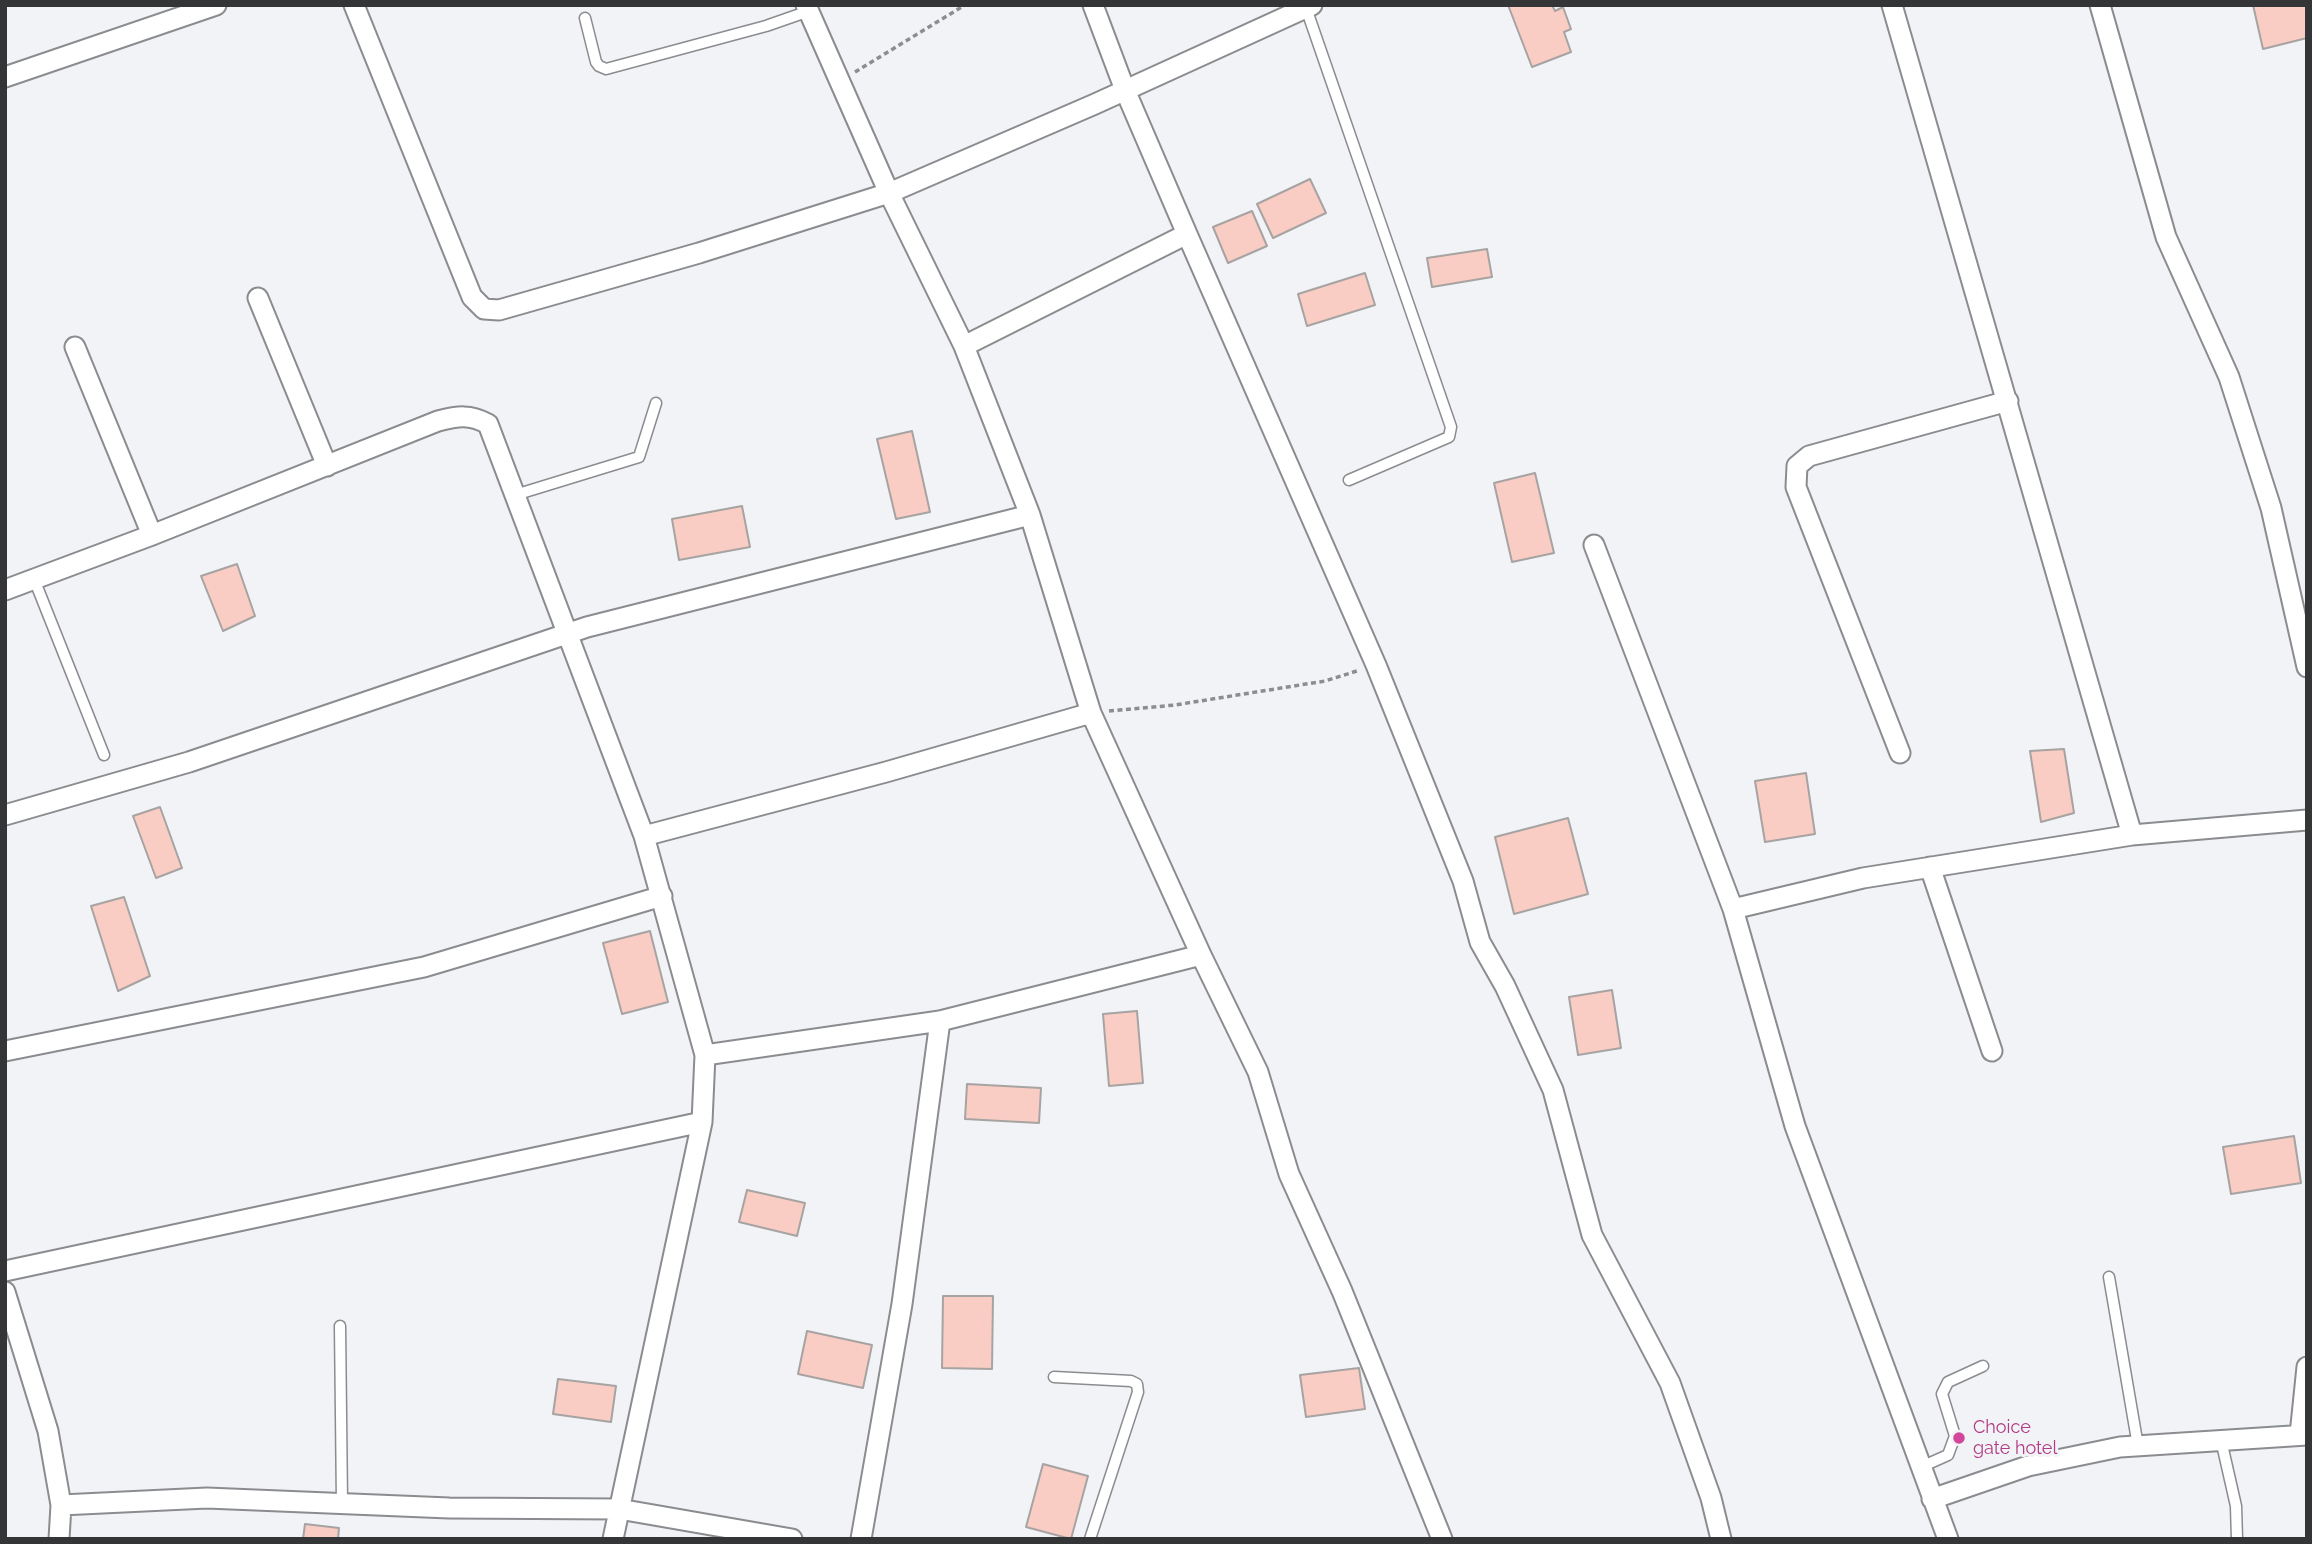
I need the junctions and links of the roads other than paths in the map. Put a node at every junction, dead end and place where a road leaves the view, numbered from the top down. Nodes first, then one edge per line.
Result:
1 (216, 5) edge
2 (354, 5) edge
3 (1093, 5) edge
4 (1892, 5) edge
5 (2100, 5) edge
6 (1309, 6) edge
7 (808, 8) edge
8 (585, 19) dead end
9 (5, 77) edge
10 (1125, 90) junction
11 (889, 193) junction
12 (1187, 234) junction
13 (258, 298) dead end
14 (964, 346) junction
15 (75, 347) dead end
16 (2008, 401) junction
17 (656, 403) dead end
18 (327, 466) junction
19 (1349, 480) dead end
20 (515, 495) junction
21 (1030, 515) junction
22 (152, 535) junction
23 (1594, 545) dead end
24 (34, 579) junction
25 (5, 590) edge
26 (569, 634) junction
27 (2307, 667) edge
28 (1091, 713) junction
29 (1900, 753) dead end
30 (104, 755) dead end
31 (5, 815) edge
32 (2307, 820) edge
33 (2132, 835) junction
34 (644, 836) junction
35 (1930, 867) junction
36 (662, 896) junction
37 (1733, 909) junction
38 (1201, 955) junction
39 (940, 1021) junction
40 (5, 1051) edge
41 (1992, 1051) dead end
42 (705, 1055) junction
43 (702, 1122) junction
44 (5, 1271) edge
45 (2109, 1277) dead end
46 (5, 1292) edge
47 (340, 1326) dead end
48 (1983, 1366) dead end
49 (2307, 1367) edge
50 (1054, 1377) dead end
51 (2303, 1435) edge
52 (2221, 1440) junction
53 (2138, 1446) junction
54 (1921, 1468) junction
55 (1932, 1499) junction
56 (342, 1504) junction
57 (61, 1505) junction
58 (619, 1509) junction
59 (59, 1539) edge
60 (613, 1539) edge
61 (792, 1539) edge
62 (861, 1539) edge
63 (1090, 1539) edge
64 (1442, 1539) edge
65 (1721, 1539) edge
66 (1948, 1539) edge
67 (2237, 1539) edge

1 - 9 street
2 - 11 street
3 - 10 street
4 - 16 street
5 - 27 street
6 - 10 street
6 - 19 lane
7 - 8 lane
7 - 11 street
10 - 11 street
10 - 12 street
11 - 14 street
12 - 14 street
12 - 65 street
13 - 18 street
14 - 21 street
15 - 22 street
16 - 29 street
16 - 33 street
17 - 20 lane
18 - 20 street
18 - 22 street
20 - 26 street
21 - 26 street
21 - 28 street
22 - 24 street
23 - 37 street
24 - 25 street
24 - 30 lane
26 - 31 street
26 - 34 street
28 - 34 street
28 - 38 street
32 - 33 street
33 - 35 street
34 - 36 street
35 - 37 street
35 - 41 street
36 - 40 street
36 - 42 street
37 - 54 street
38 - 39 street
38 - 64 street
39 - 42 street
39 - 62 street
42 - 43 street
43 - 44 street
43 - 58 street
45 - 53 lane
46 - 57 street
47 - 56 lane
48 - 54 lane
49 - 51 street
50 - 63 lane
51 - 52 street
52 - 53 street
52 - 67 lane
53 - 55 street
54 - 55 street
55 - 66 street
56 - 57 street
56 - 58 street
57 - 59 street
58 - 60 street
58 - 61 street

